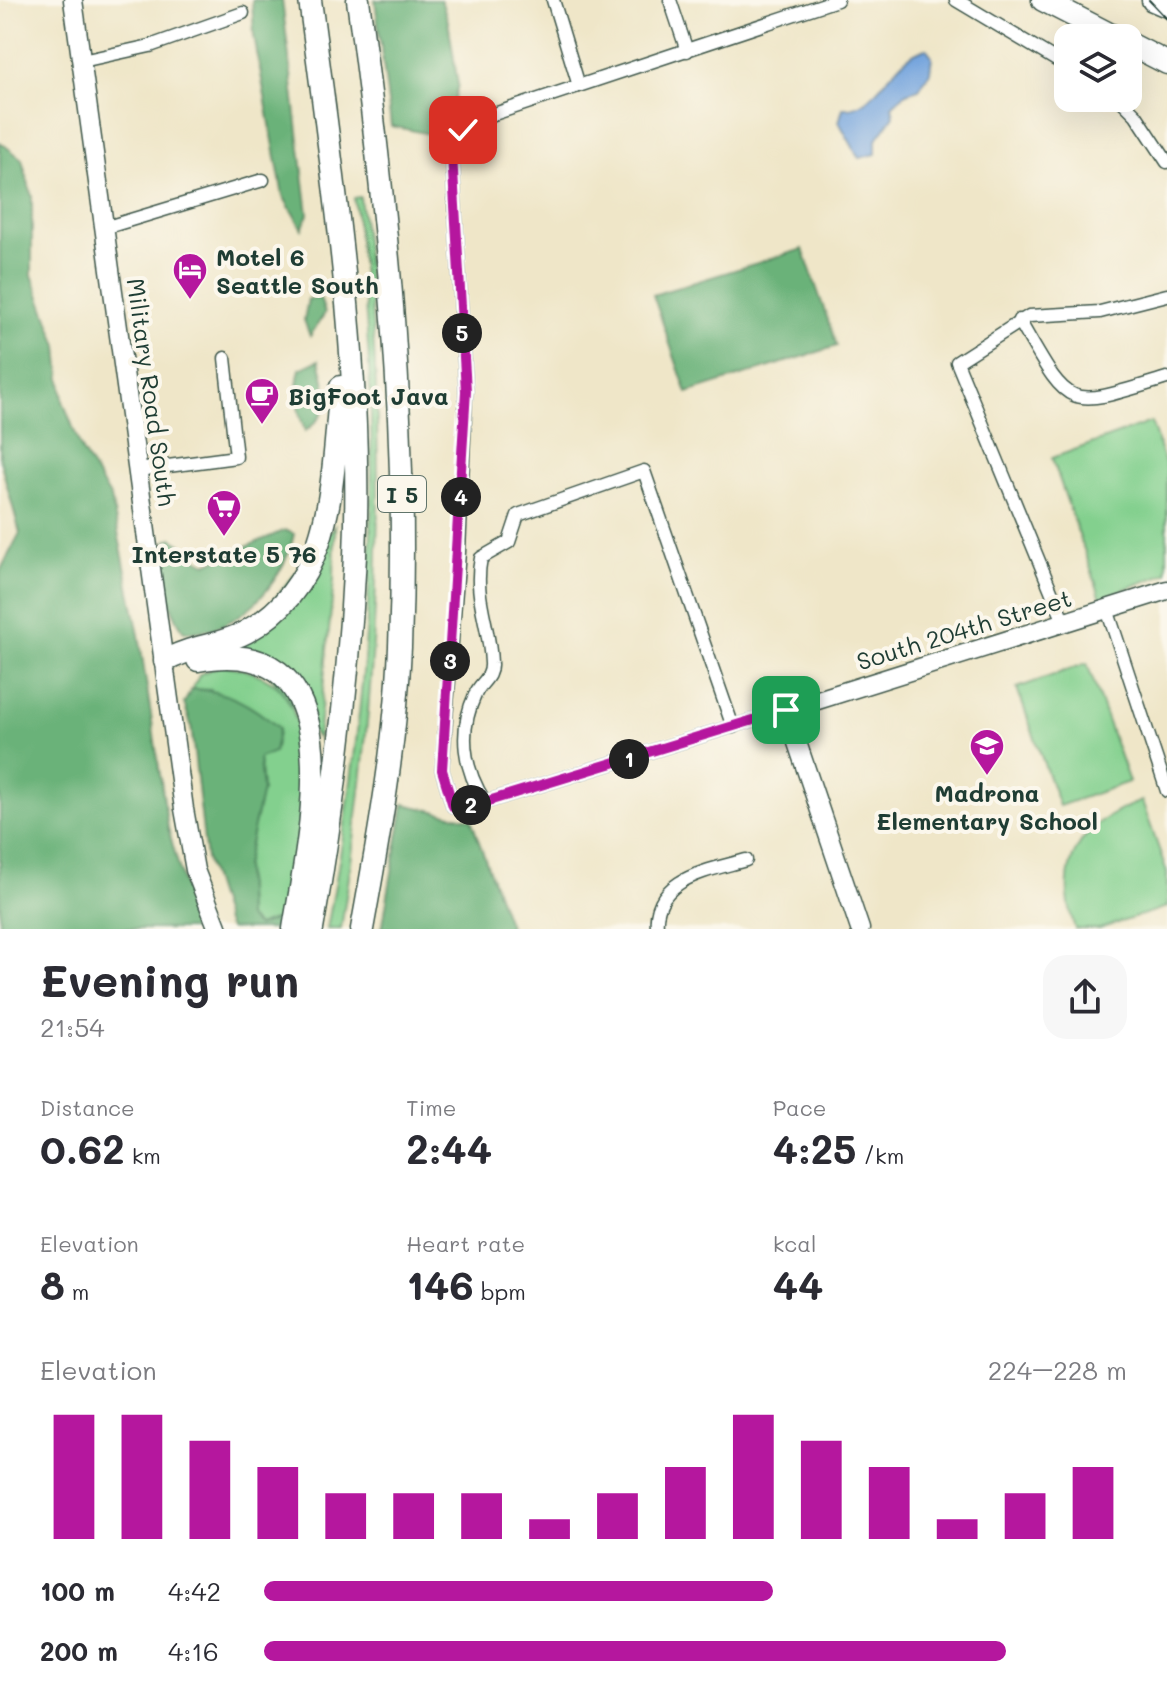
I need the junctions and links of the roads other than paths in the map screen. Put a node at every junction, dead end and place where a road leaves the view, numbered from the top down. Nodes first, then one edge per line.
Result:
1 (73, 0) edge
2 (310, 0) edge
3 (358, 0) edge
4 (553, 0) edge
5 (670, 0) edge
6 (837, 0) edge
7 (956, 0) edge
8 (1043, 0) edge
9 (1153, 0) edge
10 (1167, 6) edge
11 (243, 13) dead end
12 (1090, 24) edge
13 (1142, 50) edge
14 (687, 51) junction
15 (1054, 59) edge
16 (82, 61) junction
17 (1167, 63) edge
18 (579, 86) junction
19 (1133, 112) edge
20 (1167, 162) edge
21 (263, 180) dead end
22 (104, 228) junction
23 (1167, 295) edge
24 (1019, 320) junction
25 (347, 326) junction
26 (225, 358) dead end
27 (1167, 378) edge
28 (138, 470) junction
29 (1167, 590) edge
30 (1107, 609) junction
31 (1064, 622) junction
32 (165, 661) junction
33 (786, 710) junction
34 (733, 727) junction
35 (1167, 791) edge
36 (485, 802) junction
37 (746, 860) dead end
38 (218, 929) edge
39 (294, 929) edge
40 (312, 929) edge
41 (362, 929) edge
42 (657, 929) edge
43 (860, 929) edge

1 - 16 main road, Military Road South
2 - 25 highway, I 5
3 - 41 highway, I 5
4 - 18 street
5 - 14 street
6 - 14 street
7 - 15 street
8 - 12 highway
9 - 10 highway
11 - 16 street
13 - 17 highway
14 - 18 street
16 - 22 main road, Military Road South
18 - 36 street, South 204th Street
19 - 20 street
21 - 22 street
22 - 28 main road, Military Road South
23 - 24 street
24 - 27 street
24 - 31 street
25 - 32 highway
25 - 40 highway, I 5
26 - 28 street
28 - 32 main road, Military Road South
29 - 30 main road, South 204th Street
30 - 31 main road, South 204th Street
30 - 35 street
31 - 33 main road, South 204th Street
32 - 38 main road, Military Road South
32 - 39 highway
33 - 34 street, South 204th Street
33 - 43 main road
34 - 36 street, South 204th Street
34 - 36 street
37 - 42 street

